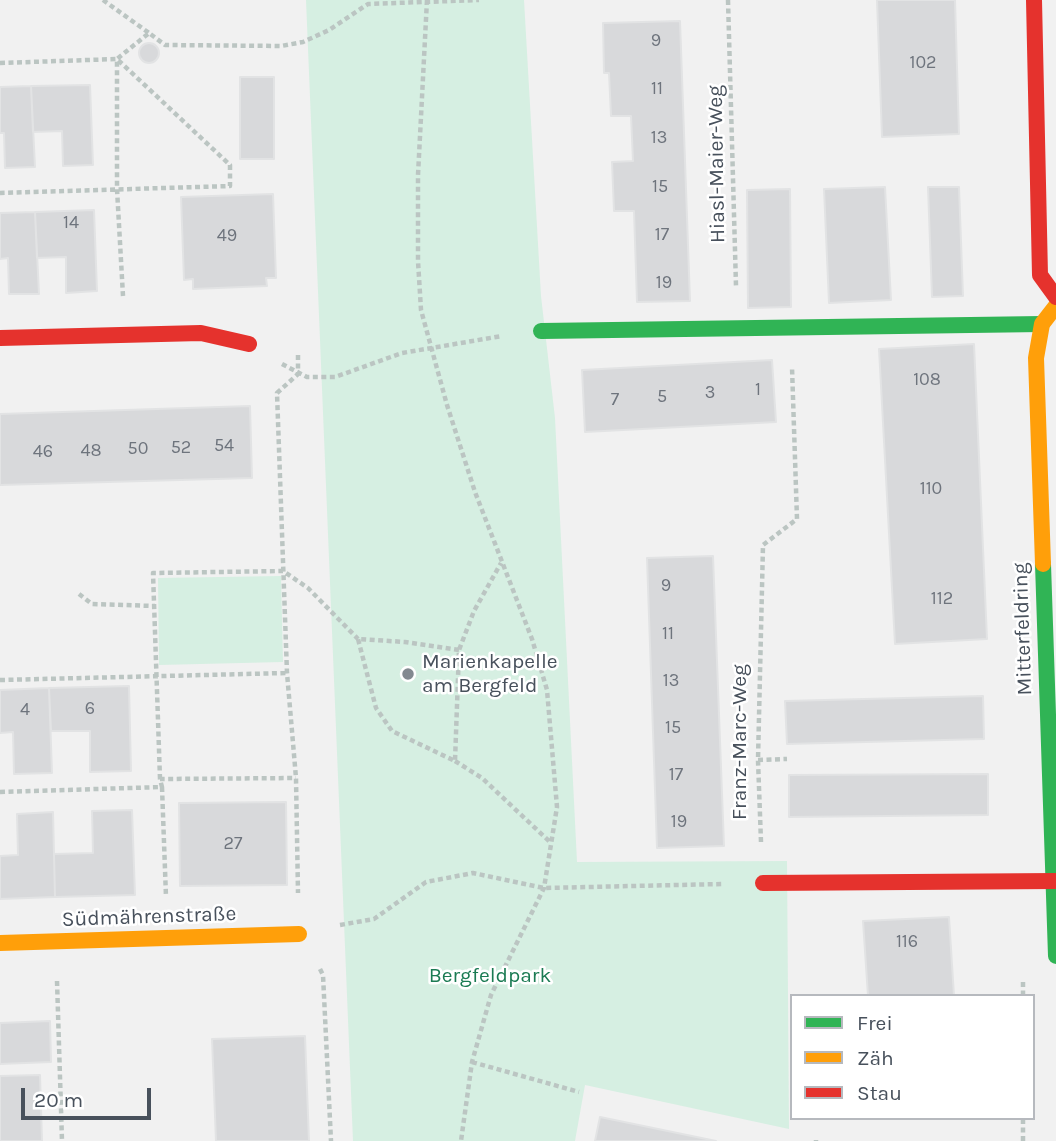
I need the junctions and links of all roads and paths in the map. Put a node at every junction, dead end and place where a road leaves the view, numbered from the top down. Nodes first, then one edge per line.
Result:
1 (103, 0) edge
2 (479, 0) edge
3 (728, 0) edge
4 (1034, 0) edge
5 (427, 1) edge
6 (149, 33) junction
7 (117, 59) junction
8 (0, 63) edge
9 (117, 190) junction
10 (0, 193) edge
11 (1056, 298) edge
12 (1056, 306) edge
13 (1042, 324) junction
14 (790, 327) junction
15 (737, 328) junction
16 (541, 331) joint
17 (125, 335) junction
18 (0, 338) edge
19 (249, 344) joint
20 (432, 347) junction
21 (298, 355) dead end
22 (298, 374) junction
23 (502, 563) junction
24 (284, 570) junction
25 (79, 594) dead end
26 (155, 606) junction
27 (358, 639) junction
28 (459, 650) junction
29 (287, 673) junction
30 (157, 676) junction
31 (0, 680) edge
32 (787, 759) dead end
33 (758, 760) junction
34 (455, 761) junction
35 (296, 778) junction
36 (160, 779) junction
37 (162, 787) junction
38 (0, 792) edge
39 (551, 843) junction
40 (1054, 881) edge
41 (762, 883) junction
42 (544, 888) junction
43 (299, 934) junction
44 (168, 937) junction
45 (56, 942) junction
46 (0, 943) edge
47 (1056, 956) edge
48 (472, 1062) junction
49 (579, 1092) dead end
50 (1023, 1120) edge
51 (62, 1141) edge
52 (331, 1141) edge
53 (461, 1141) edge
54 (1023, 1141) edge

1 - 6 path
2 - 5 path
3 - 15 path, Hiasl-Maier-Weg
4 - 11 street
5 - 6 path
5 - 20 path
6 - 7 path
7 - 8 path
7 - 9 path
7 - 9 path
9 - 10 path
9 - 17 path
12 - 13 street, Mitterfeldring
13 - 14 street
13 - 40 street, Mitterfeldring
14 - 15 street
14 - 33 path, Franz-Marc-Weg
15 - 16 street
16 - 20 path
17 - 18 street
17 - 19 street
19 - 22 path
20 - 22 path
20 - 23 path
21 - 22 path
22 - 24 path
23 - 28 path
23 - 39 path
24 - 26 path
24 - 27 path
24 - 29 path
25 - 26 path
26 - 30 path
27 - 28 path
27 - 34 path
28 - 34 path
29 - 30 path
29 - 35 path
30 - 31 path
30 - 36 path
32 - 33 path
33 - 41 path, Franz-Marc-Weg
34 - 39 path
35 - 36 path
35 - 43 path
36 - 37 path
37 - 38 path
37 - 44 path
39 - 42 path
40 - 41 street
40 - 47 street, Mitterfeldring
41 - 42 path
42 - 43 path
42 - 48 path
43 - 44 street, Südmährenstraße
43 - 52 path
44 - 45 street, Südmährenstraße
45 - 46 street, Südmährenstraße
45 - 51 path
48 - 49 path
48 - 53 path
50 - 54 path

